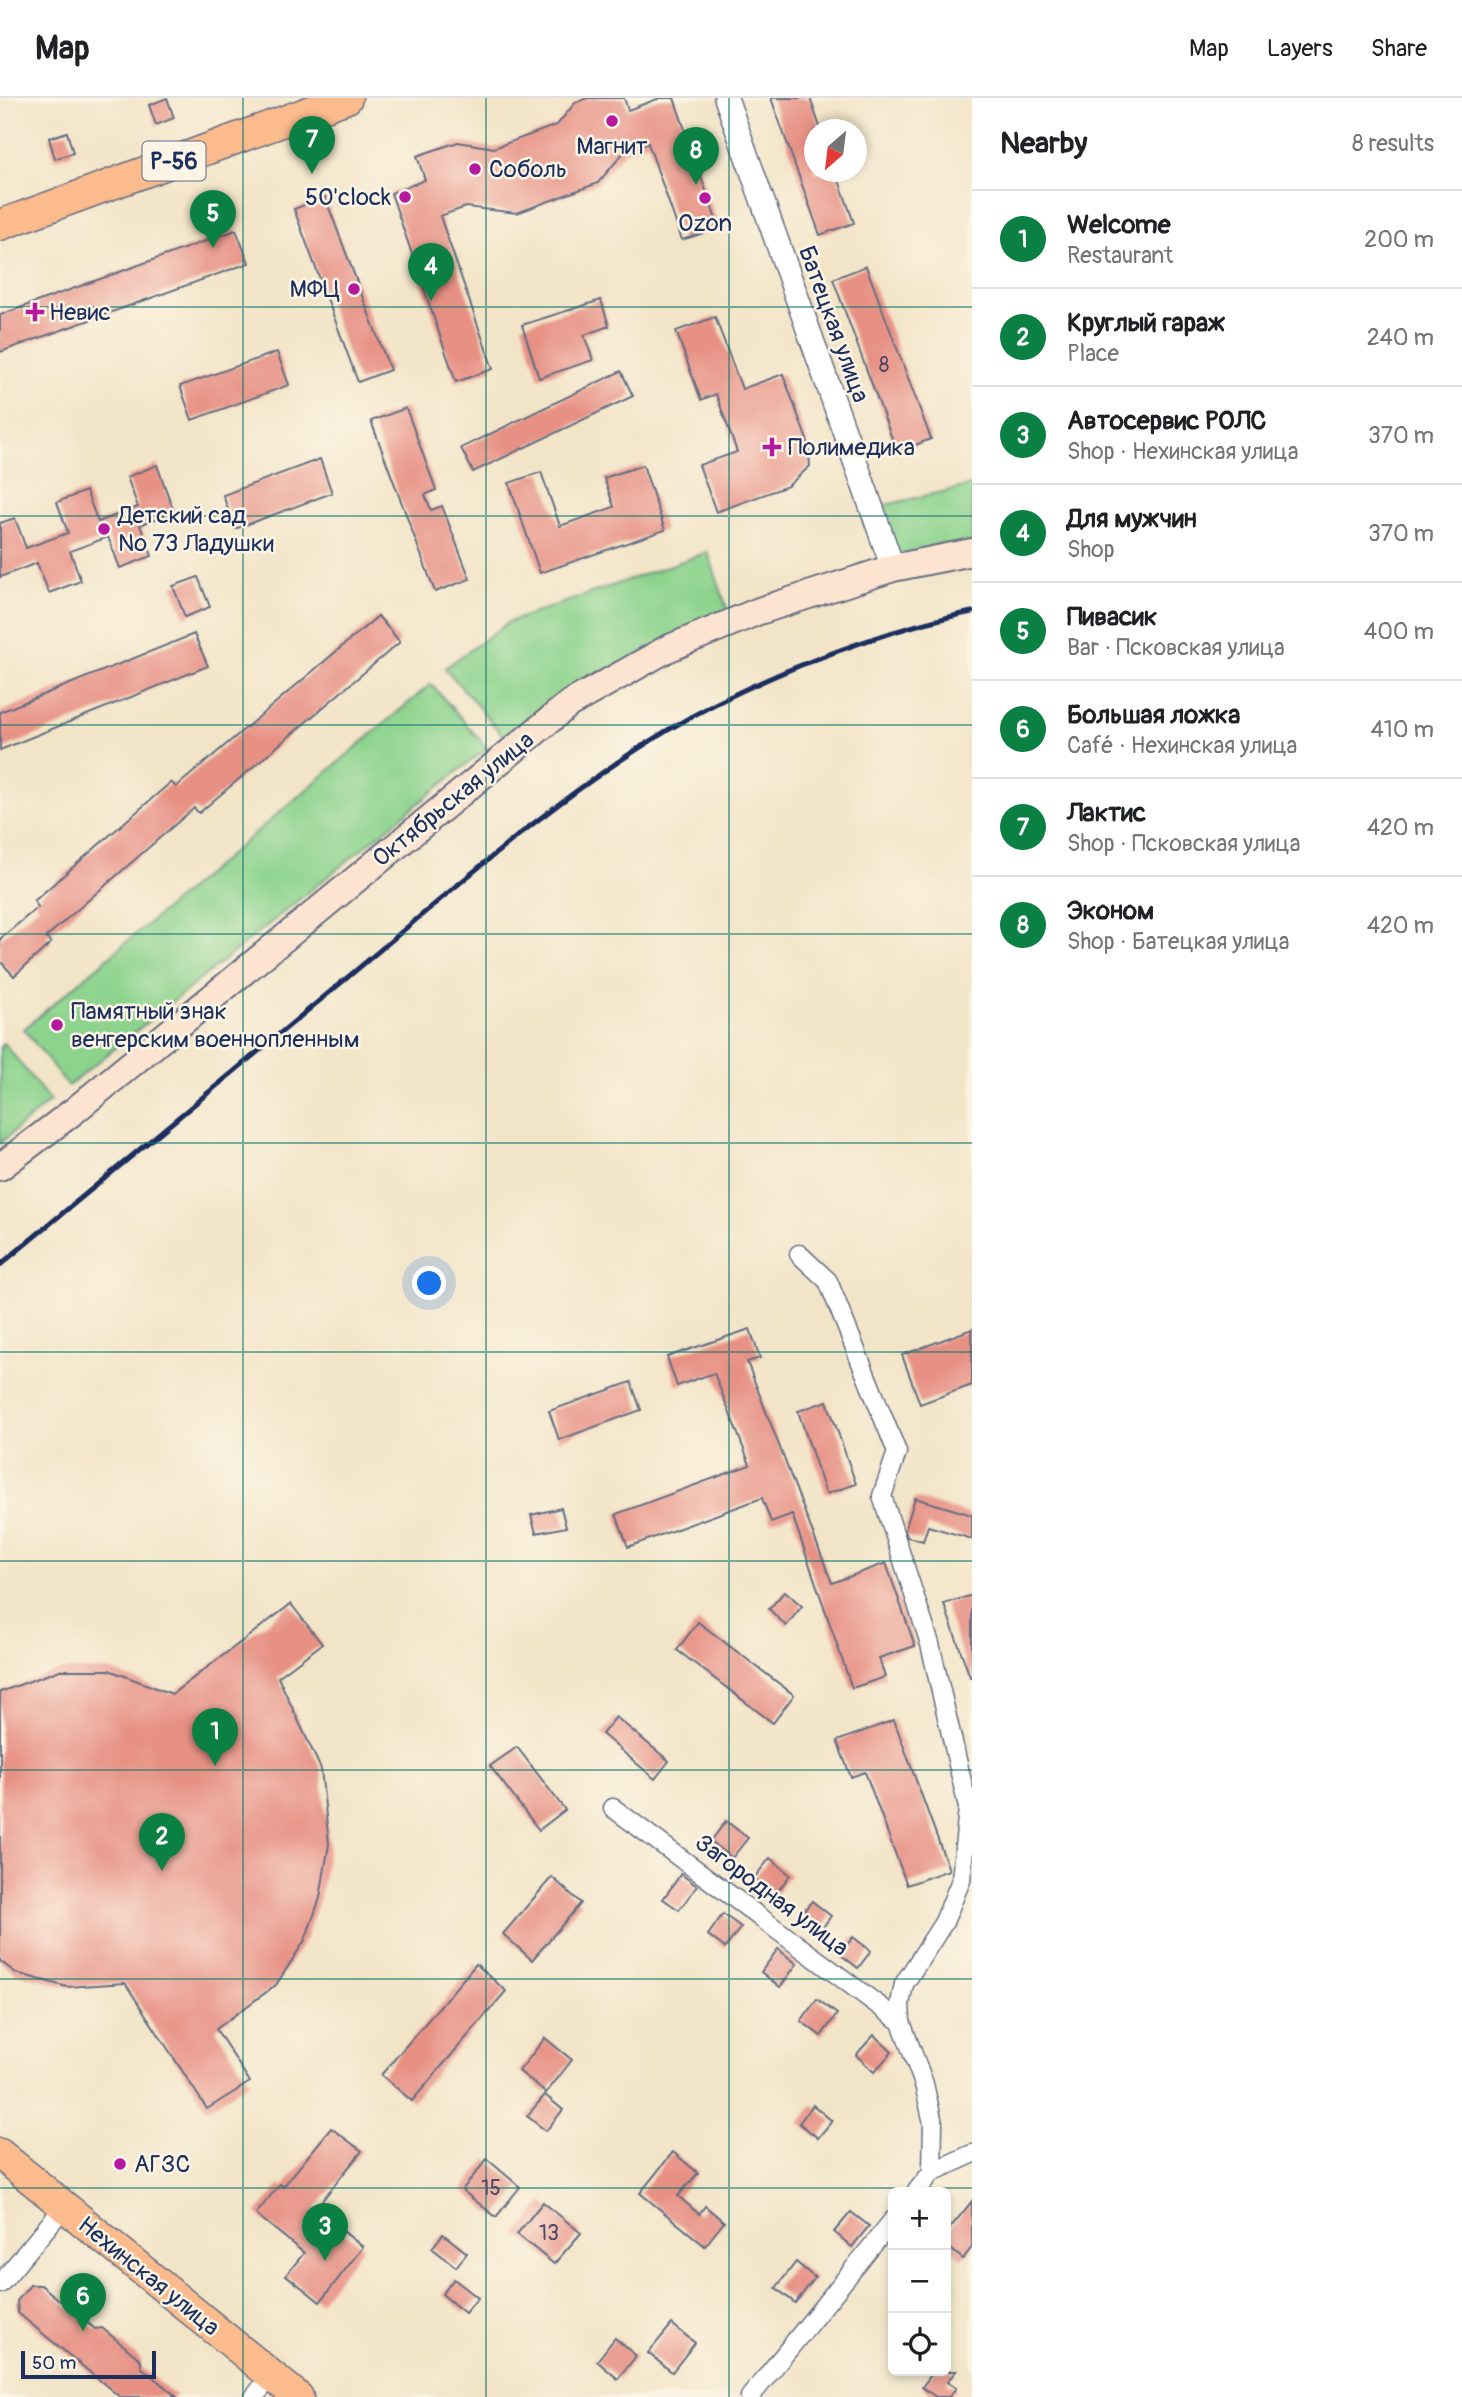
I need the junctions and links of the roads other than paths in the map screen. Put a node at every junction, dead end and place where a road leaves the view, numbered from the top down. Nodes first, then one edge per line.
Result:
1 (347, 98) edge
2 (726, 98) edge
3 (0, 225) edge
4 (972, 552) edge
5 (893, 568) junction
6 (0, 1167) edge
7 (799, 1254) dead end
8 (613, 1808) dead end
9 (901, 2022) junction
10 (0, 2154) edge
11 (972, 2154) edge
12 (932, 2172) junction
13 (920, 2187) edge
14 (64, 2207) junction
15 (888, 2226) edge
16 (0, 2284) edge
17 (263, 2386) edge
18 (298, 2397) edge
19 (750, 2397) edge

1 - 3 main road, Р-56
2 - 5 street, Батецкая улица
4 - 5 main road, Октябрьская улица
5 - 6 main road, Октябрьская улица
7 - 9 street
8 - 9 street, Загородная улица
9 - 12 street
10 - 14 main road, Нехинская улица
11 - 12 street
12 - 13 street
14 - 16 street
14 - 17 main road, Нехинская улица
15 - 19 street
17 - 18 main road, Нехинская улица

